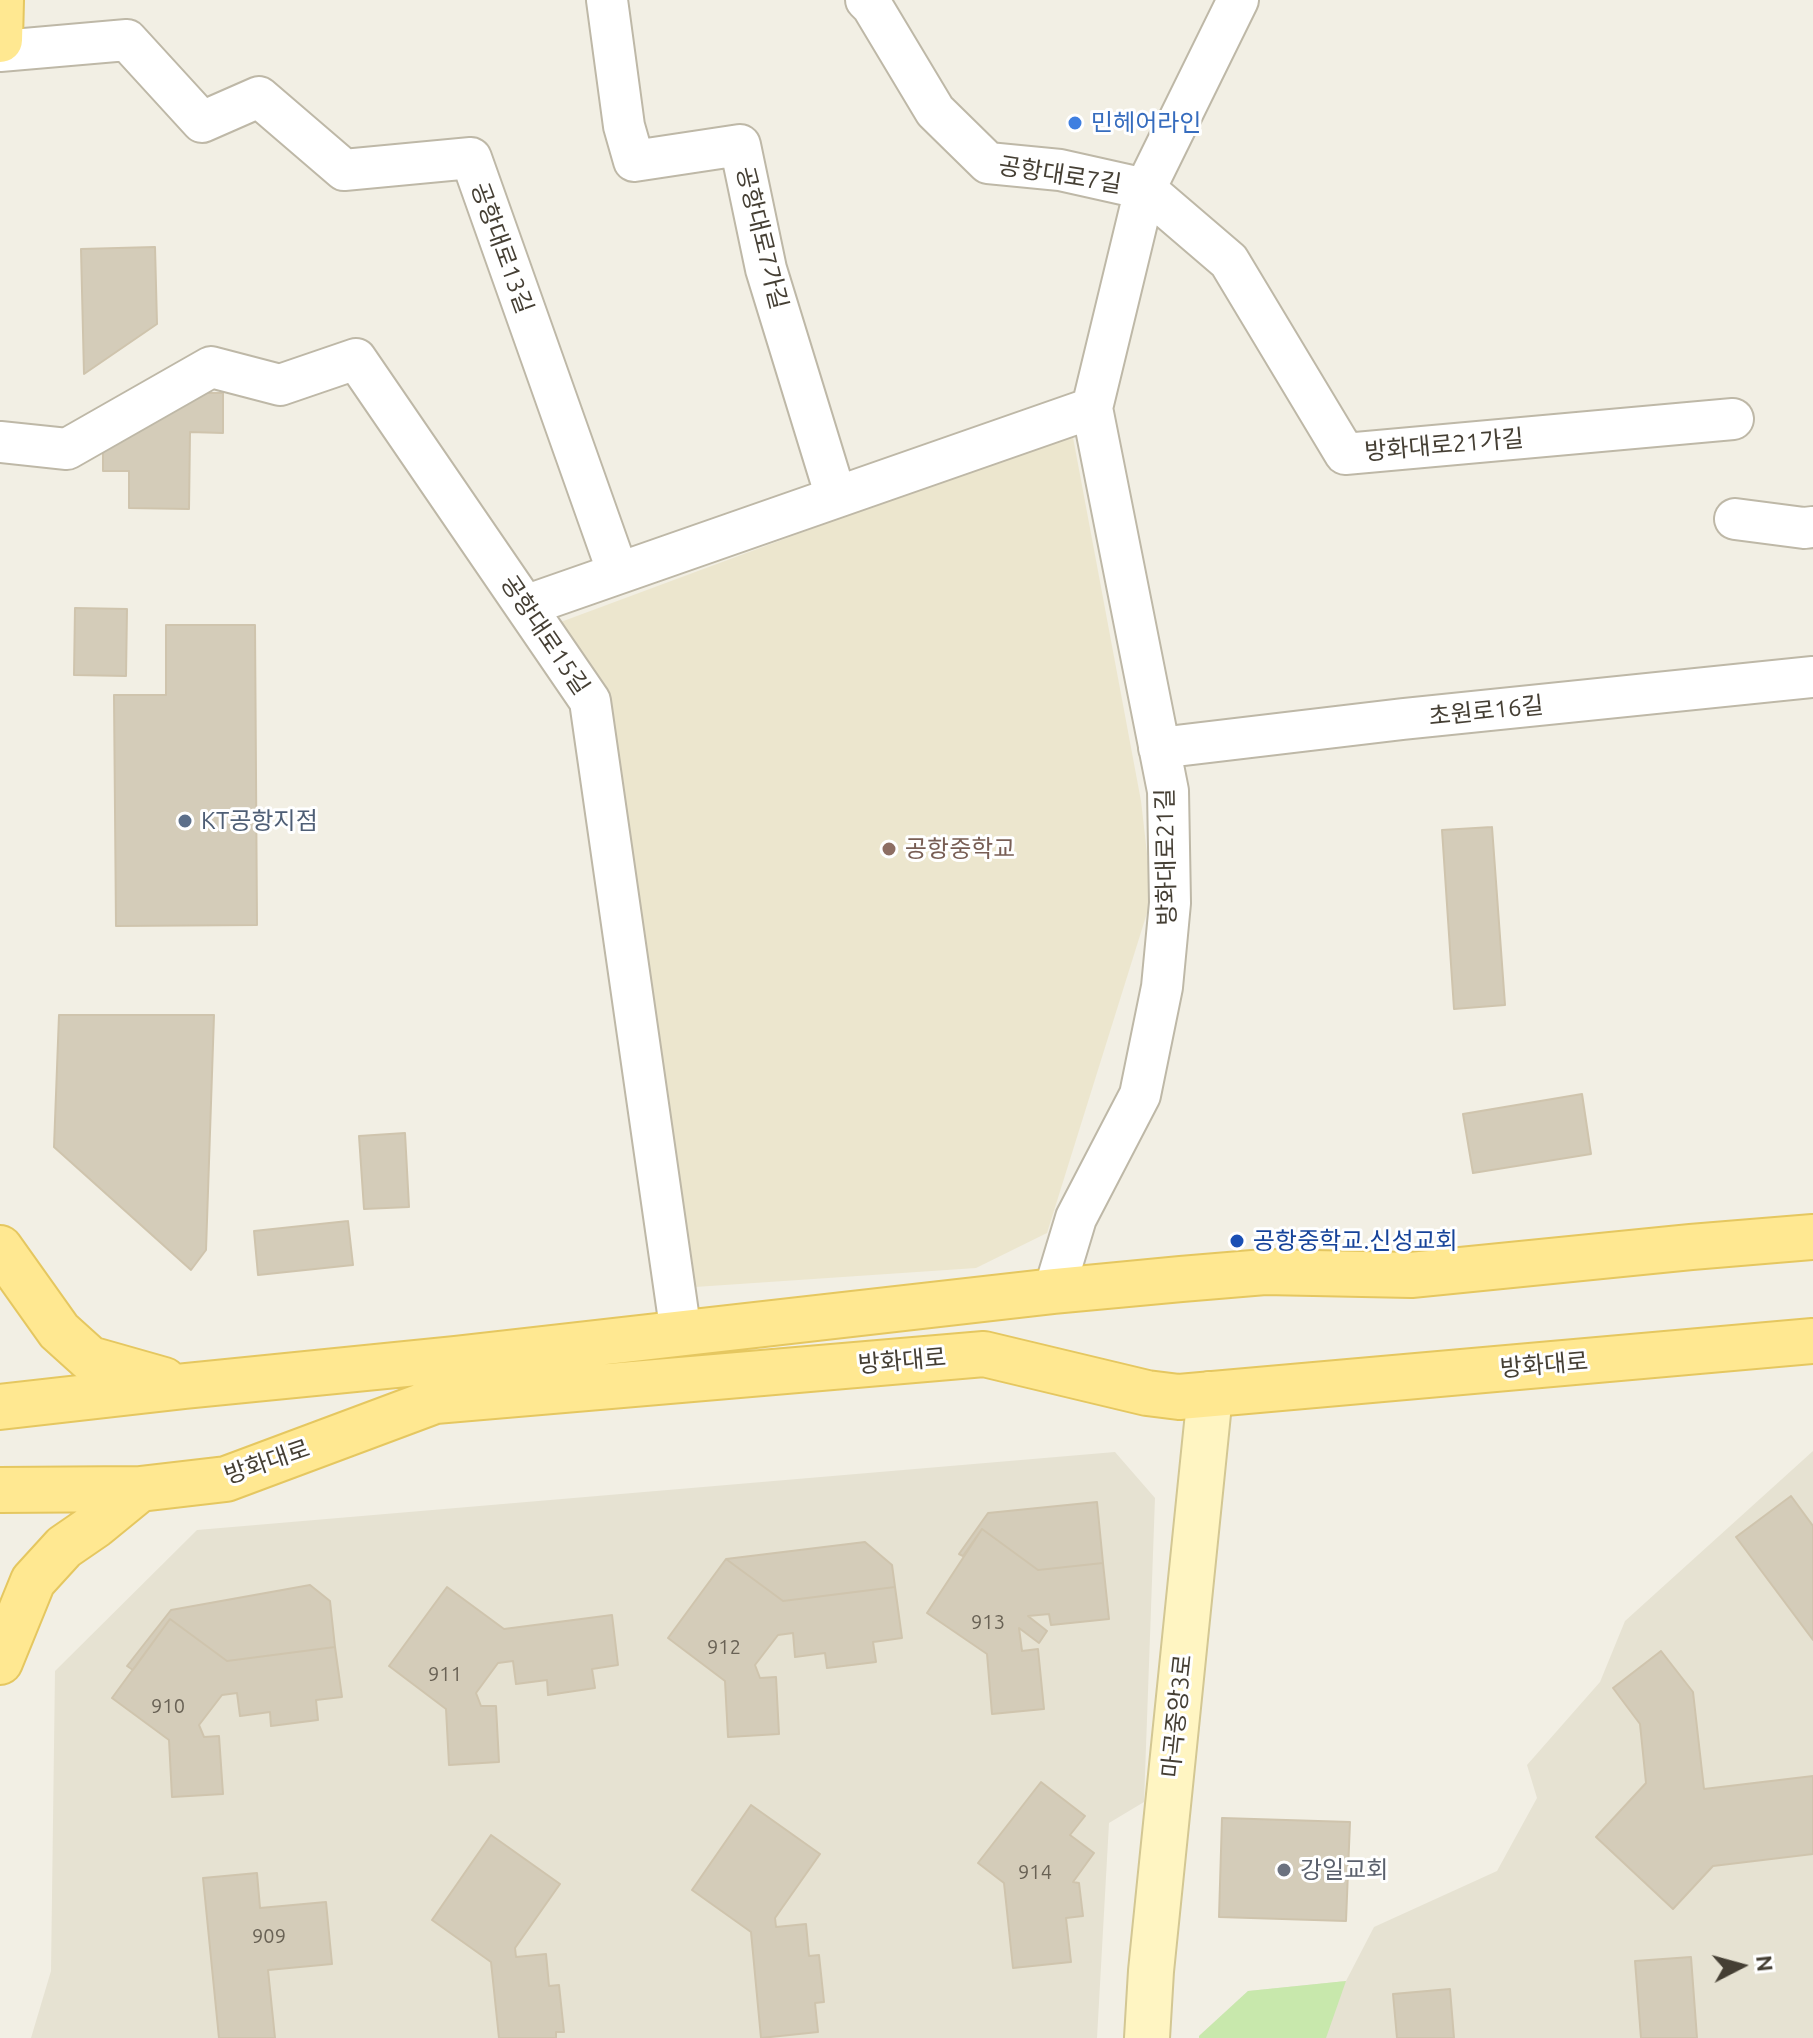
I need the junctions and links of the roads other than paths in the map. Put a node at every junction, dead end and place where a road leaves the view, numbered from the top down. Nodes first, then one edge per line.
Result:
1 (1, 0) edge
2 (607, 0) edge
3 (866, 0) edge
4 (1238, 0) edge
5 (0, 40) edge
6 (0, 51) edge
7 (1145, 189) junction
8 (1092, 408) junction
9 (1733, 419) dead end
10 (0, 442) edge
11 (836, 497) junction
12 (1735, 519) dead end
13 (1813, 527) edge
14 (618, 573) junction
15 (525, 606) junction
16 (1813, 677) edge
17 (1159, 748) junction
18 (1813, 1237) edge
19 (0, 1248) edge
20 (1054, 1291) junction
21 (681, 1334) junction
22 (1813, 1341) edge
23 (185, 1386) junction
24 (1210, 1394) junction
25 (0, 1407) edge
26 (140, 1489) junction
27 (0, 1490) edge
28 (0, 1662) edge
29 (1147, 2038) edge

1 - 5 main road
2 - 11 street, 공항대로7가길
3 - 7 street, 공항대로7길
4 - 7 street, 방화대로21길
6 - 14 street, 공항대로13길
7 - 8 street, 방화대로21길
7 - 9 street, 방화대로21가길
8 - 11 street
8 - 17 street, 방화대로21길
10 - 15 street, 공항대로15길
11 - 14 street
12 - 13 street
14 - 15 street
15 - 21 street, 공항대로15길
16 - 17 street, 초원로16길
17 - 20 street, 방화대로21길
18 - 20 main road
19 - 23 main road
20 - 21 main road
21 - 23 main road
22 - 24 main road, 방화대로
23 - 25 main road
24 - 26 main road, 방화대로
24 - 29 street, 마곡중앙3로
26 - 27 main road, 방화대로
26 - 28 main road

